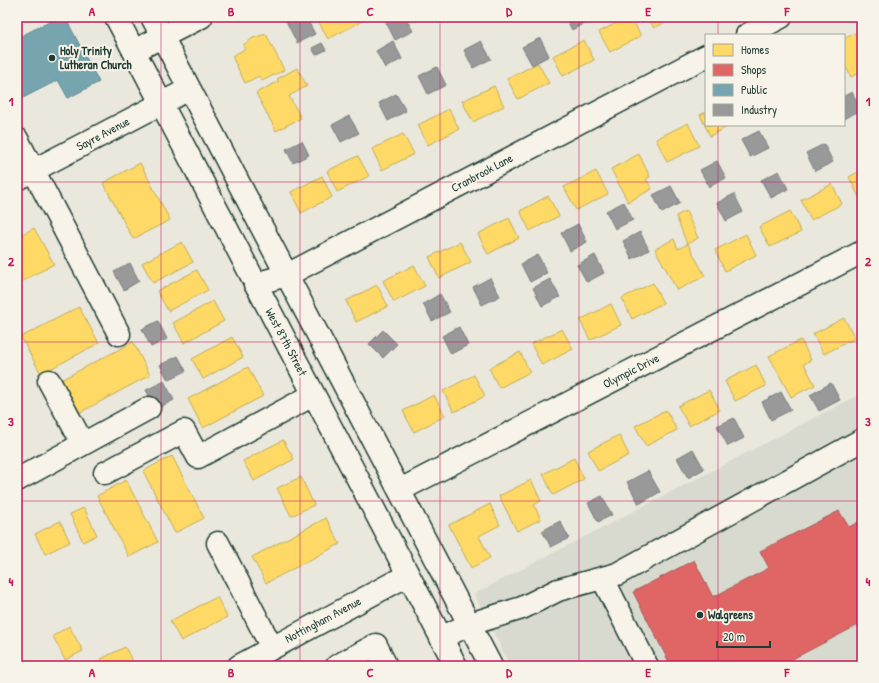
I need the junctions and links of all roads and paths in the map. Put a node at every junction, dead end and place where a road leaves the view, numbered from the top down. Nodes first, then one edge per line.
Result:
1 (116, 17) edge
2 (152, 17) edge
3 (201, 17) edge
4 (782, 17) edge
5 (749, 34) edge
6 (162, 36) junction
7 (134, 51) junction
8 (705, 57) edge
9 (190, 89) junction
10 (161, 103) junction
11 (17, 139) edge
12 (25, 175) edge
13 (862, 252) edge
14 (287, 275) junction
15 (255, 284) junction
16 (119, 334) dead end
17 (49, 381) dead end
18 (314, 394) junction
19 (149, 408) dead end
20 (862, 440) edge
21 (83, 444) junction
22 (105, 473) dead end
23 (17, 480) edge
24 (400, 490) junction
25 (218, 542) dead end
26 (408, 575) junction
27 (603, 579) junction
28 (470, 624) junction
29 (441, 638) junction
30 (272, 648) junction
31 (239, 666) edge
32 (337, 666) edge
33 (386, 666) edge
34 (456, 666) edge
35 (491, 666) edge
36 (647, 666) edge

1 - 7 street, West 87th Street
2 - 6 street
3 - 6 street
4 - 5 street
6 - 7 street
6 - 9 street
7 - 10 street, West 87th Street
8 - 14 street, Cranbrook Lane
9 - 10 street, Sayre Avenue
9 - 14 street
10 - 12 street, Sayre Avenue
10 - 15 street, West 87th Street
11 - 12 street
12 - 16 street
13 - 24 street, Olympic Drive
14 - 15 street, Cranbrook Lane
14 - 24 street
15 - 18 street, West 87th Street
17 - 21 street
18 - 22 street
18 - 26 street, West 87th Street
19 - 21 street
20 - 27 street
21 - 23 street
24 - 28 street
25 - 30 street
26 - 29 street, West 87th Street
26 - 30 street, Nottingham Avenue
27 - 28 street
27 - 36 street
28 - 29 street
28 - 35 street
29 - 34 street, West 87th Street
30 - 31 street, Nottingham Avenue
32 - 33 street

